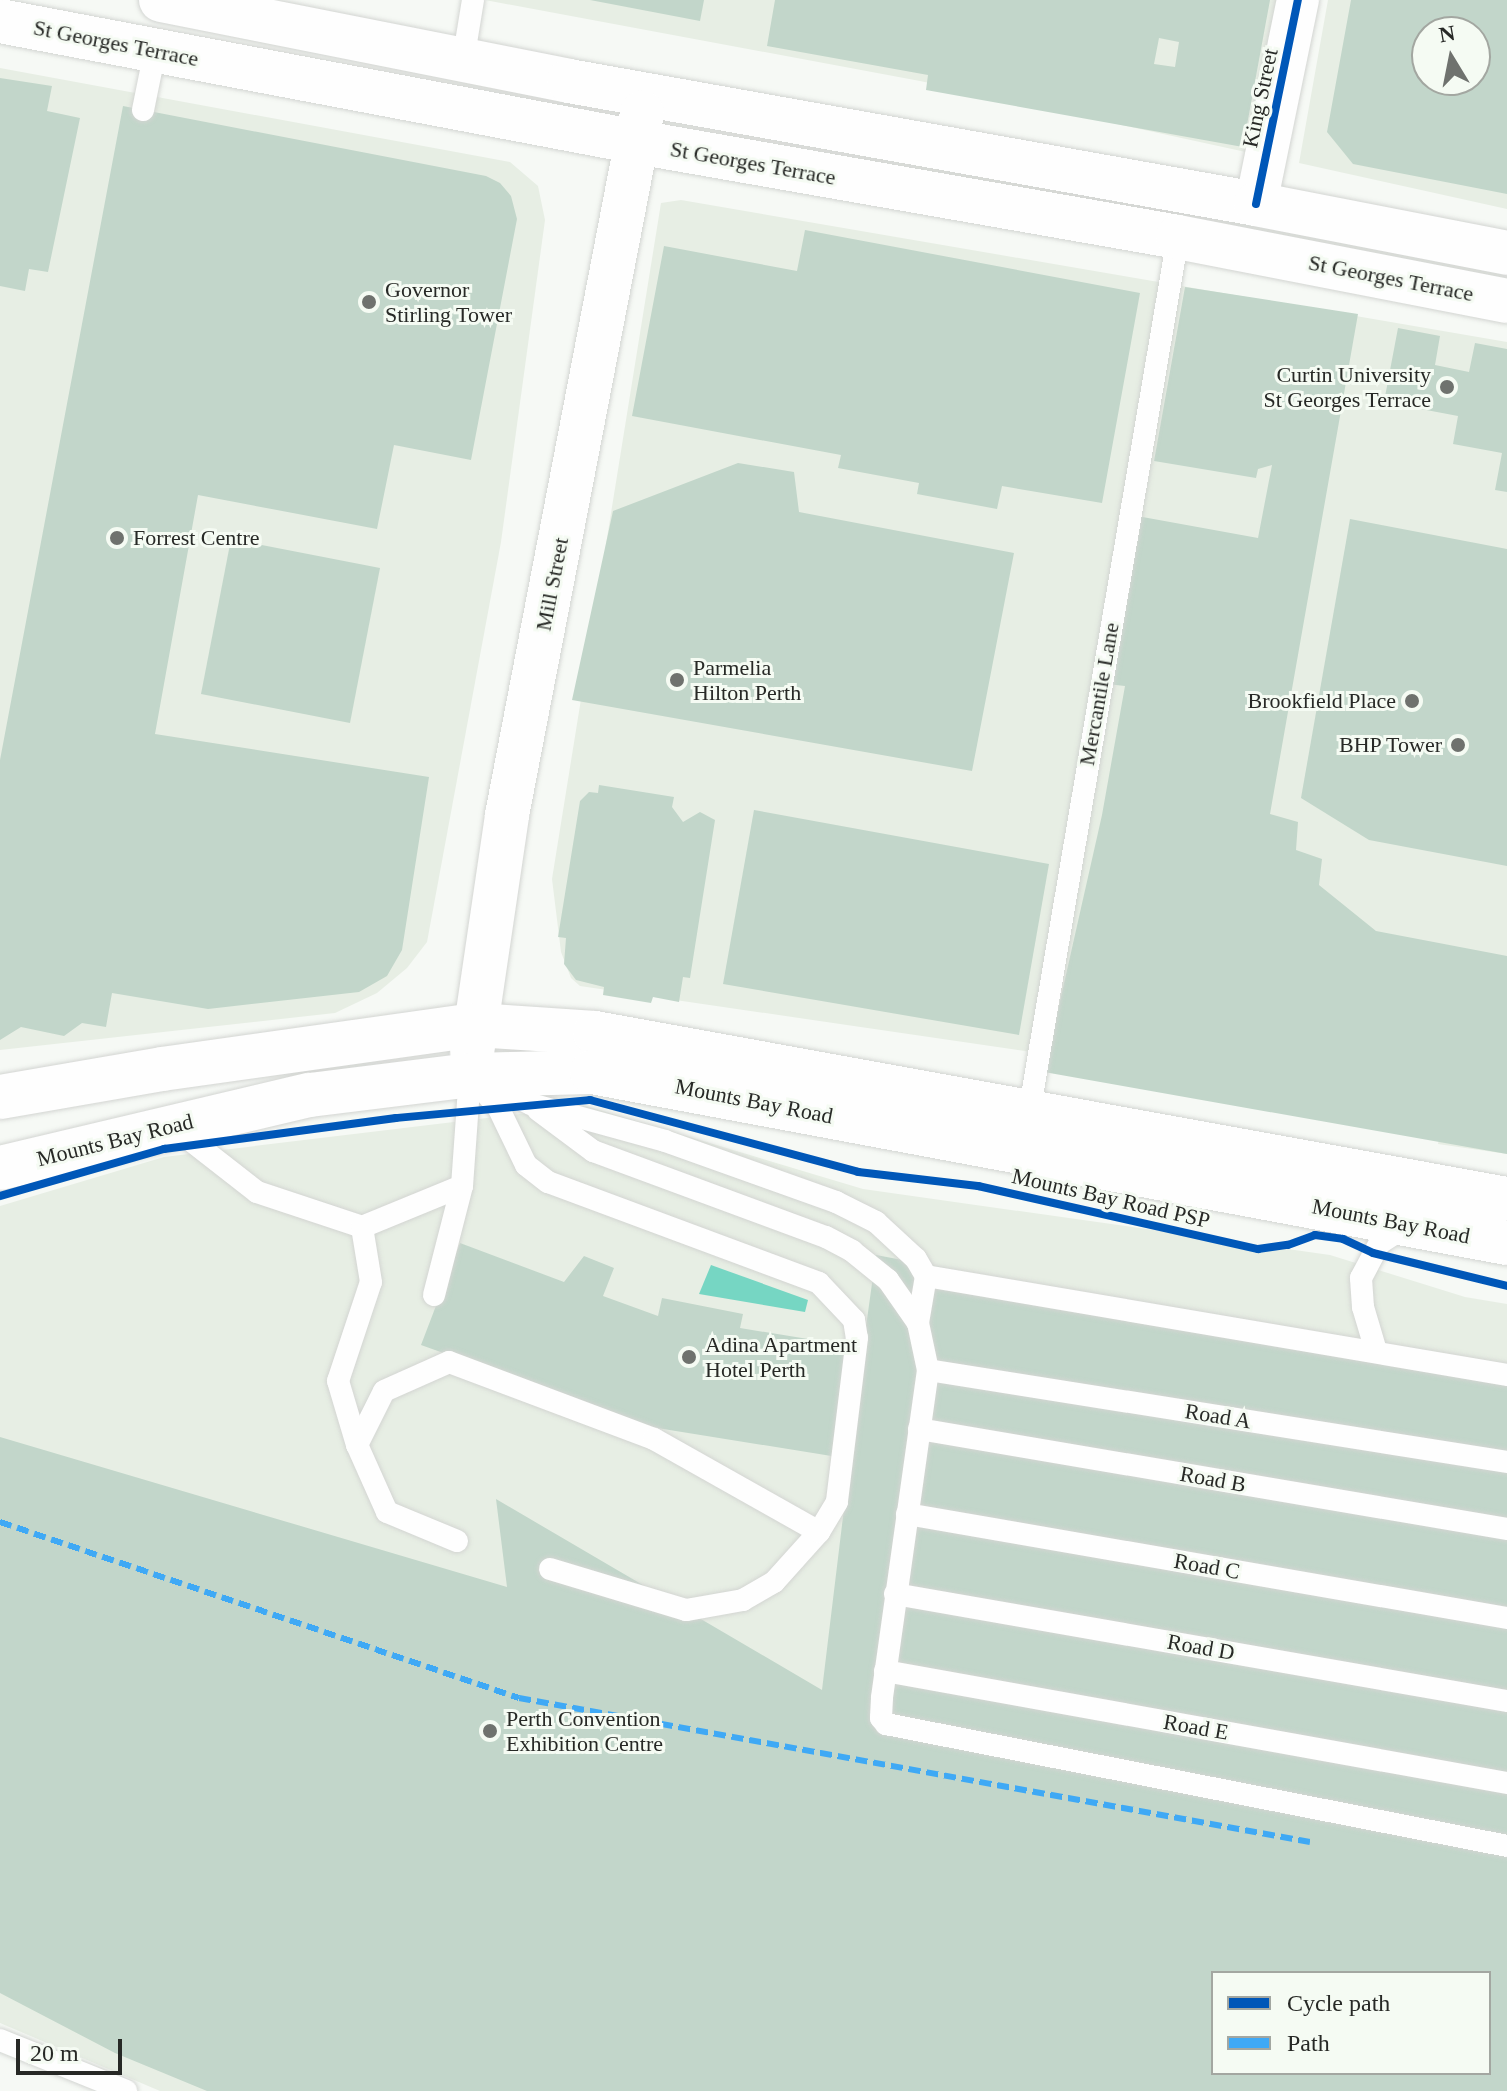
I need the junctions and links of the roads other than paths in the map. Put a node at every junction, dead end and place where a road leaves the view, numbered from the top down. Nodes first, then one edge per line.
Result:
1 (161, 0) edge
2 (473, 0) edge
3 (1298, 0) edge
4 (0, 21) edge
5 (155, 51) junction
6 (463, 61) junction
7 (645, 95) junction
8 (143, 110) dead end
9 (637, 142) junction
10 (1256, 204) junction
11 (1178, 237) junction
12 (1507, 253) edge
13 (1507, 301) edge
14 (476, 1025) junction
15 (470, 1075) junction
16 (0, 1097) edge
17 (531, 1104) junction
18 (1029, 1109) junction
19 (171, 1125) junction
20 (1023, 1152) junction
21 (0, 1168) edge
22 (462, 1186) junction
23 (1507, 1199) edge
24 (1409, 1225) junction
25 (362, 1227) junction
26 (1507, 1243) edge
27 (926, 1276) junction
28 (434, 1295) dead end
29 (918, 1323) junction
30 (1376, 1351) junction
31 (928, 1370) junction
32 (1507, 1375) edge
33 (919, 1429) junction
34 (357, 1445) junction
35 (1507, 1462) edge
36 (907, 1514) junction
37 (1507, 1529) edge
38 (819, 1532) junction
39 (457, 1541) dead end
40 (550, 1569) dead end
41 (895, 1594) junction
42 (1507, 1618) edge
43 (885, 1671) junction
44 (1507, 1701) edge
45 (1507, 1783) edge
46 (1507, 1846) edge
47 (0, 2040) edge
48 (126, 2091) edge

1 - 6 main road
2 - 6 lane
3 - 10 street, King Street
4 - 5 main road, St Georges Terrace
5 - 8 lane
5 - 9 main road, St Georges Terrace
6 - 7 main road
7 - 9 main road, Mill Street
7 - 10 main road
9 - 11 main road, St Georges Terrace
9 - 14 main road, Mill Street
10 - 12 main road
11 - 13 main road, St Georges Terrace
11 - 18 lane, Mercantile Lane
14 - 15 main road, Mill Street
14 - 16 main road, Mounts Bay Road
14 - 18 main road, Mounts Bay Road
15 - 17 lane
15 - 19 main road, Mounts Bay Road
15 - 20 main road, Mounts Bay Road
15 - 22 lane
15 - 38 lane
17 - 27 lane
17 - 29 lane
18 - 20 lane, Mercantile Lane
18 - 23 main road, Mounts Bay Road
19 - 21 main road, Mounts Bay Road
19 - 25 lane
20 - 24 main road, Mounts Bay Road
22 - 25 lane
22 - 28 lane
24 - 26 main road, Mounts Bay Road
24 - 30 lane
25 - 34 lane
27 - 29 lane
27 - 30 lane
29 - 31 lane
30 - 32 lane
31 - 33 lane
31 - 35 lane, Road A
33 - 36 lane
33 - 37 lane, Road B
34 - 38 lane
34 - 39 lane
36 - 41 lane
36 - 42 lane, Road C
38 - 40 lane
41 - 43 lane
41 - 44 lane, Road D
43 - 45 lane, Road E
43 - 46 lane
47 - 48 lane

